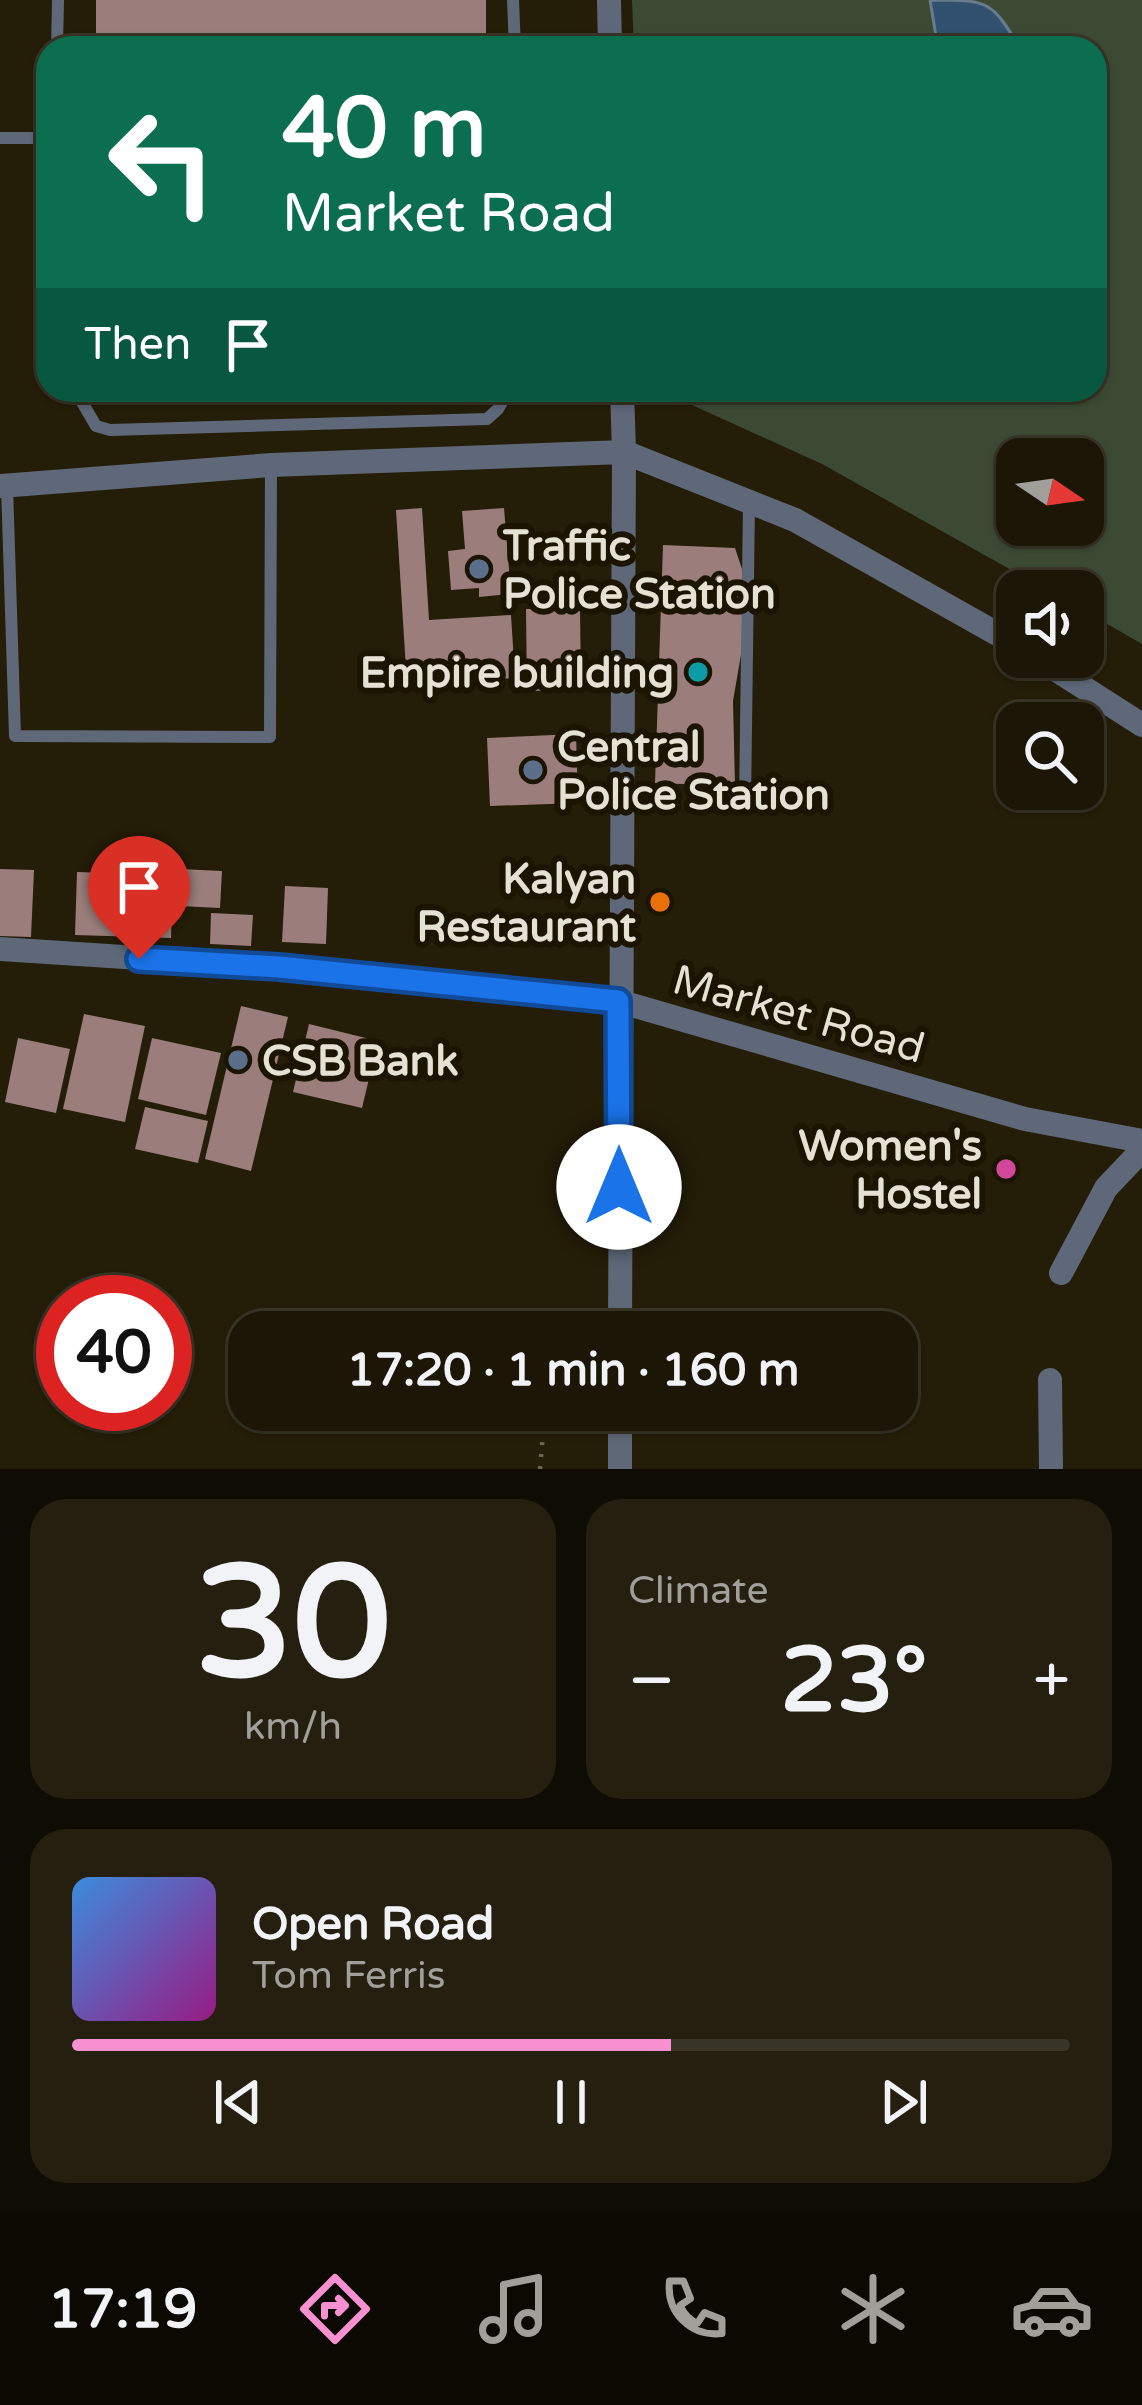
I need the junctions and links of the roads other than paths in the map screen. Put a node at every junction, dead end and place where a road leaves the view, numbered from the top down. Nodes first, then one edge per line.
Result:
1 (58, 0) edge
2 (513, 0) edge
3 (609, 0) edge
4 (56, 36) edge
5 (514, 36) edge
6 (610, 36) edge
7 (0, 138) edge
8 (36, 138) edge
9 (82, 402) edge
10 (502, 402) edge
11 (622, 402) edge
12 (624, 452) junction
13 (271, 465) junction
14 (3, 486) edge
15 (749, 501) junction
16 (996, 633) edge
17 (1069, 678) edge
18 (1142, 725) edge
19 (745, 803) dead end
20 (0, 949) edge
21 (618, 1001) junction
22 (1142, 1145) edge
23 (1061, 1273) dead end
24 (620, 1311) edge
25 (1050, 1380) dead end
26 (620, 1431) edge
27 (620, 1469) edge
28 (1051, 1469) edge

1 - 4 lane
2 - 5 lane
3 - 6 street
7 - 8 lane
9 - 10 lane
11 - 12 street
12 - 13 street
12 - 15 street
12 - 21 street
13 - 14 street
13 - 14 lane
15 - 16 street
15 - 19 lane
17 - 18 street
20 - 21 street, Market Road
21 - 22 street, Market Road
21 - 24 street
22 - 23 street
25 - 28 street
26 - 27 street

